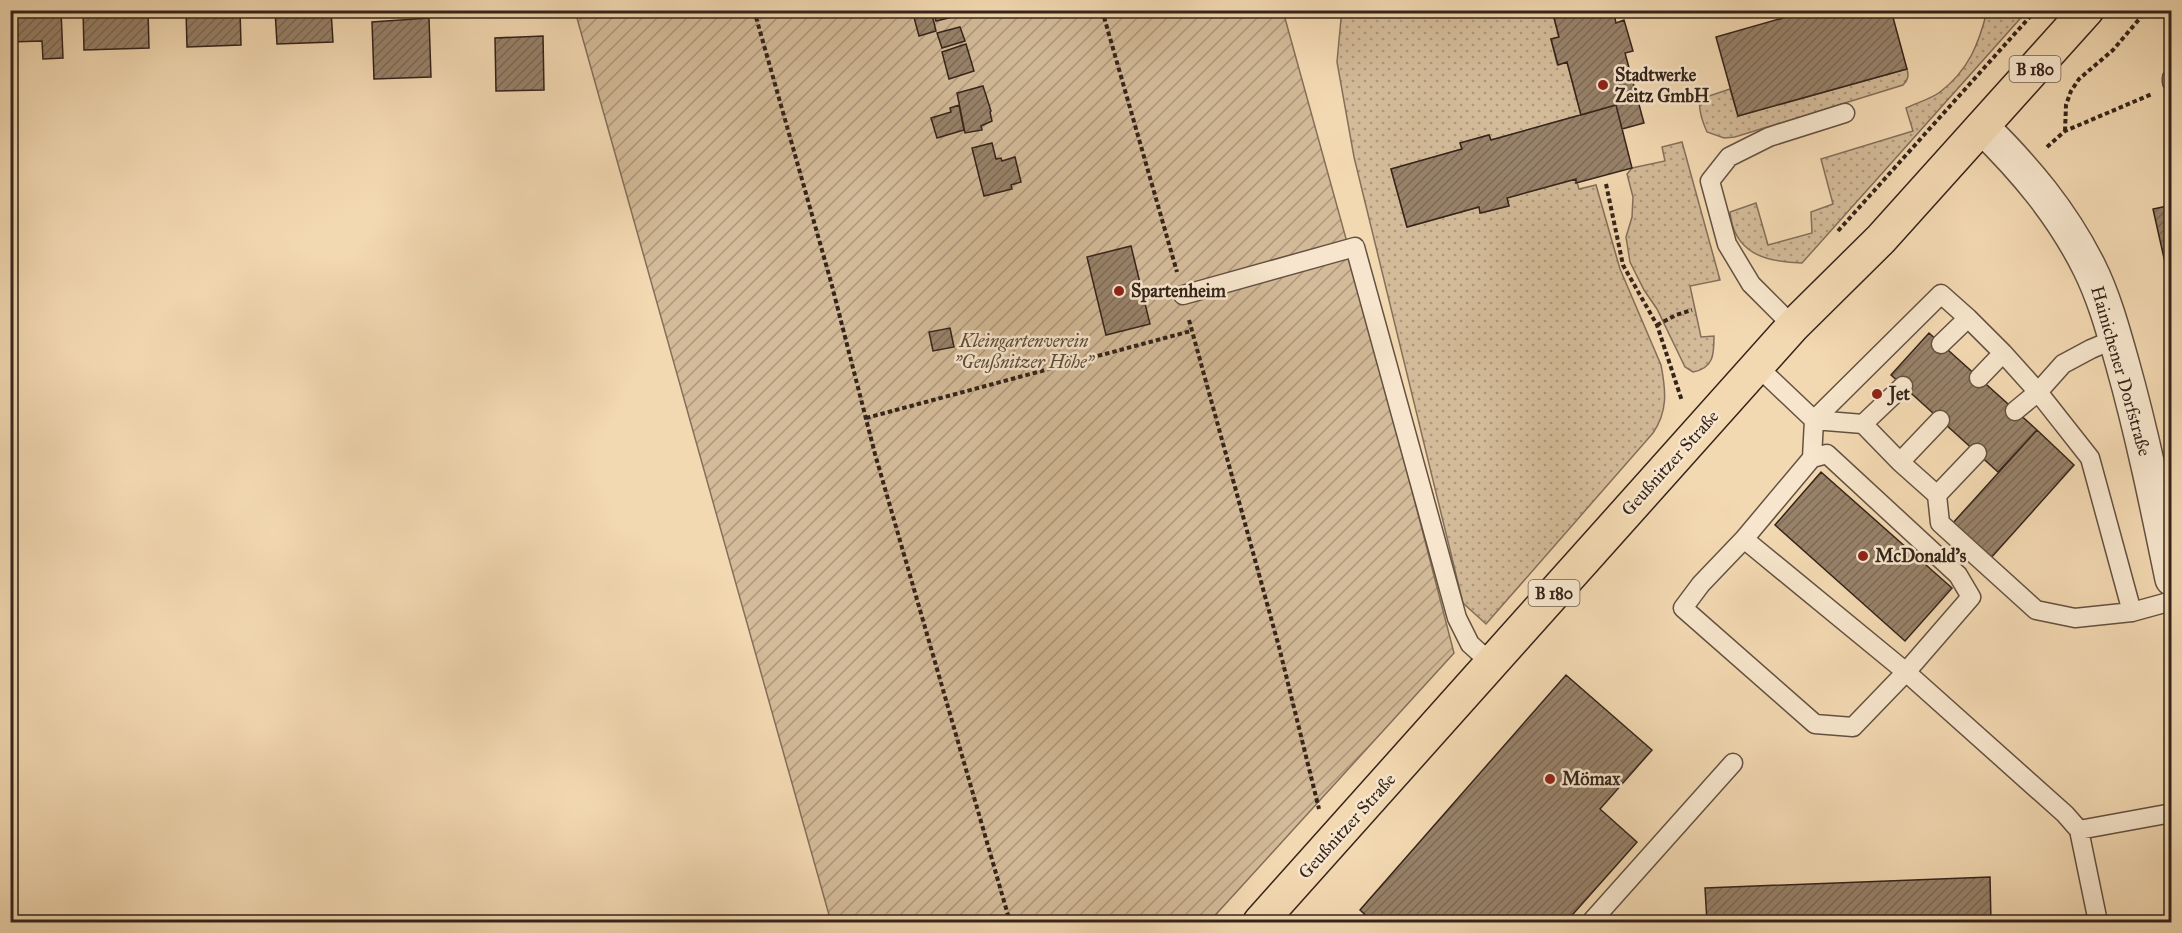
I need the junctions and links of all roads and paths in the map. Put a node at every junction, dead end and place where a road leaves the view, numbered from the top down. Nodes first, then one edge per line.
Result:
1 (754, 10) edge
2 (1102, 10) edge
3 (2087, 10) edge
4 (2147, 10) edge
5 (2168, 83) edge
6 (1845, 113) dead end
7 (1982, 127) junction
8 (2065, 131) junction
9 (2024, 169) junction
10 (1606, 184) dead end
11 (1183, 295) junction
12 (1692, 310) dead end
13 (1968, 318) junction
14 (1657, 325) junction
15 (1792, 326) junction
16 (1191, 331) junction
17 (2115, 339) junction
18 (1941, 344) dead end
19 (2003, 353) junction
20 (1757, 366) junction
21 (1979, 378) dead end
22 (1903, 386) dead end
23 (2038, 392) junction
24 (2016, 411) dead end
25 (866, 418) junction
26 (1814, 420) junction
27 (1940, 420) dead end
28 (1863, 424) junction
29 (1694, 436) junction
30 (1977, 453) dead end
31 (1812, 458) junction
32 (1900, 462) junction
33 (1937, 495) junction
34 (1744, 539) junction
35 (2172, 579) edge
36 (2172, 602) edge
37 (2132, 612) junction
38 (1491, 663) junction
39 (1906, 672) junction
40 (1733, 763) dead end
41 (2172, 813) edge
42 (2079, 830) junction
43 (1328, 846) junction
44 (1010, 922) edge
45 (1260, 922) edge
46 (1591, 922) edge
47 (2098, 922) edge

1 - 25 path
2 - 11 path
3 - 7 main road, Geußnitzer Straße / B 180
4 - 8 path
5 - 8 path
6 - 15 lane
7 - 9 street, Hainichener Dorfstraße
7 - 15 main road, Geußnitzer Straße / B 180
8 - 9 path
9 - 17 street, Hainichener Dorfstraße
10 - 14 path
11 - 16 path
11 - 38 lane
12 - 14 path
13 - 18 lane
13 - 19 lane
13 - 26 lane
14 - 29 path
15 - 20 main road, Geußnitzer Straße / B 180
16 - 25 path
16 - 43 path
17 - 23 lane
17 - 35 street, Hainichener Dorfstraße
19 - 21 lane
19 - 23 lane
20 - 26 lane
20 - 29 main road, Geußnitzer Straße / B 180
22 - 28 lane
23 - 24 lane
23 - 37 lane
25 - 44 path
26 - 28 lane
26 - 31 lane
27 - 32 lane
28 - 32 lane
29 - 38 main road, Geußnitzer Straße / B 180
30 - 33 lane
31 - 34 lane
31 - 39 lane
32 - 33 lane
33 - 37 lane
34 - 39 lane
34 - 39 lane
36 - 37 lane
38 - 43 main road, Geußnitzer Straße / B 180
39 - 42 lane
40 - 46 lane
41 - 42 lane
42 - 47 lane
43 - 45 main road, Geußnitzer Straße / B 180

